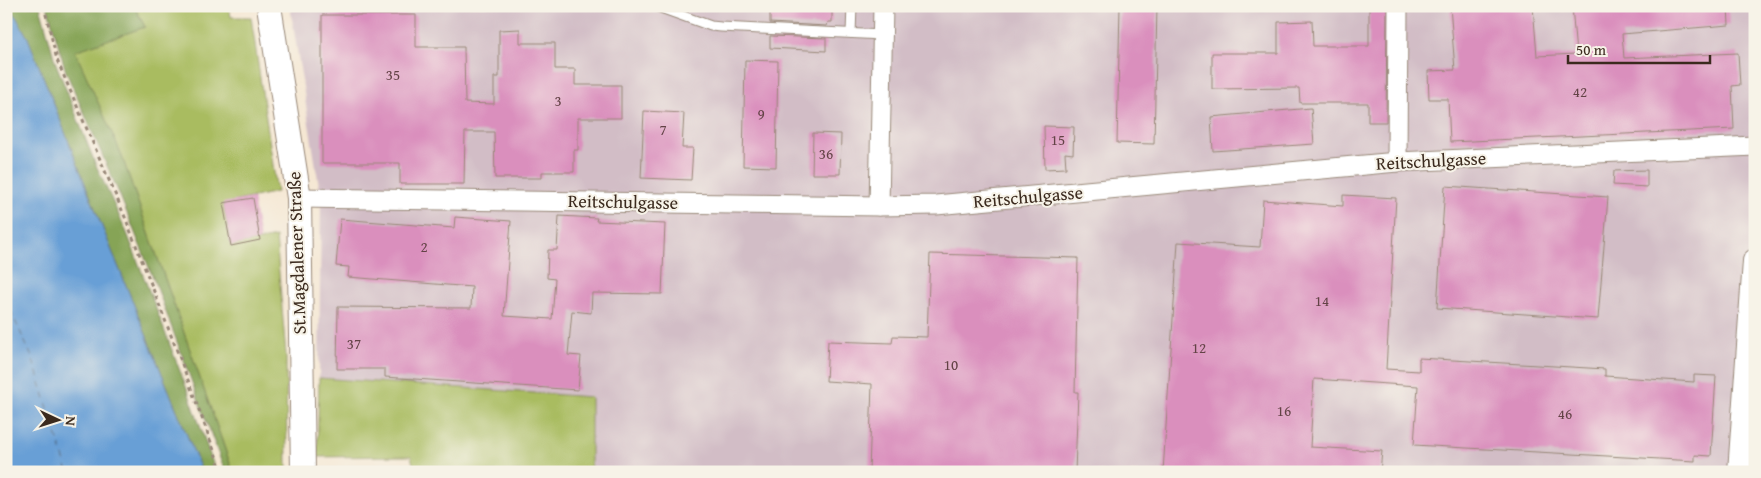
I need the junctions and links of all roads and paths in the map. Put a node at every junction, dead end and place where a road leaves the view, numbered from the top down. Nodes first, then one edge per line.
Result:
1 (44, 6) edge
2 (270, 6) edge
3 (655, 6) edge
4 (852, 6) edge
5 (883, 6) edge
6 (1398, 6) edge
7 (851, 33) junction
8 (883, 34) junction
9 (1755, 146) edge
10 (1397, 162) junction
11 (299, 198) junction
12 (879, 206) junction
13 (1755, 261) edge
14 (222, 472) edge
15 (303, 472) edge
16 (1740, 472) edge

1 - 14 path
2 - 11 street, St.Magdalener Straße
3 - 7 lane
4 - 7 lane
5 - 8 street
6 - 10 street
7 - 8 lane
8 - 12 street
9 - 10 street, Reitschulgasse
10 - 12 street, Reitschulgasse
11 - 12 street, Reitschulgasse
11 - 15 street, St.Magdalener Straße
13 - 16 street

